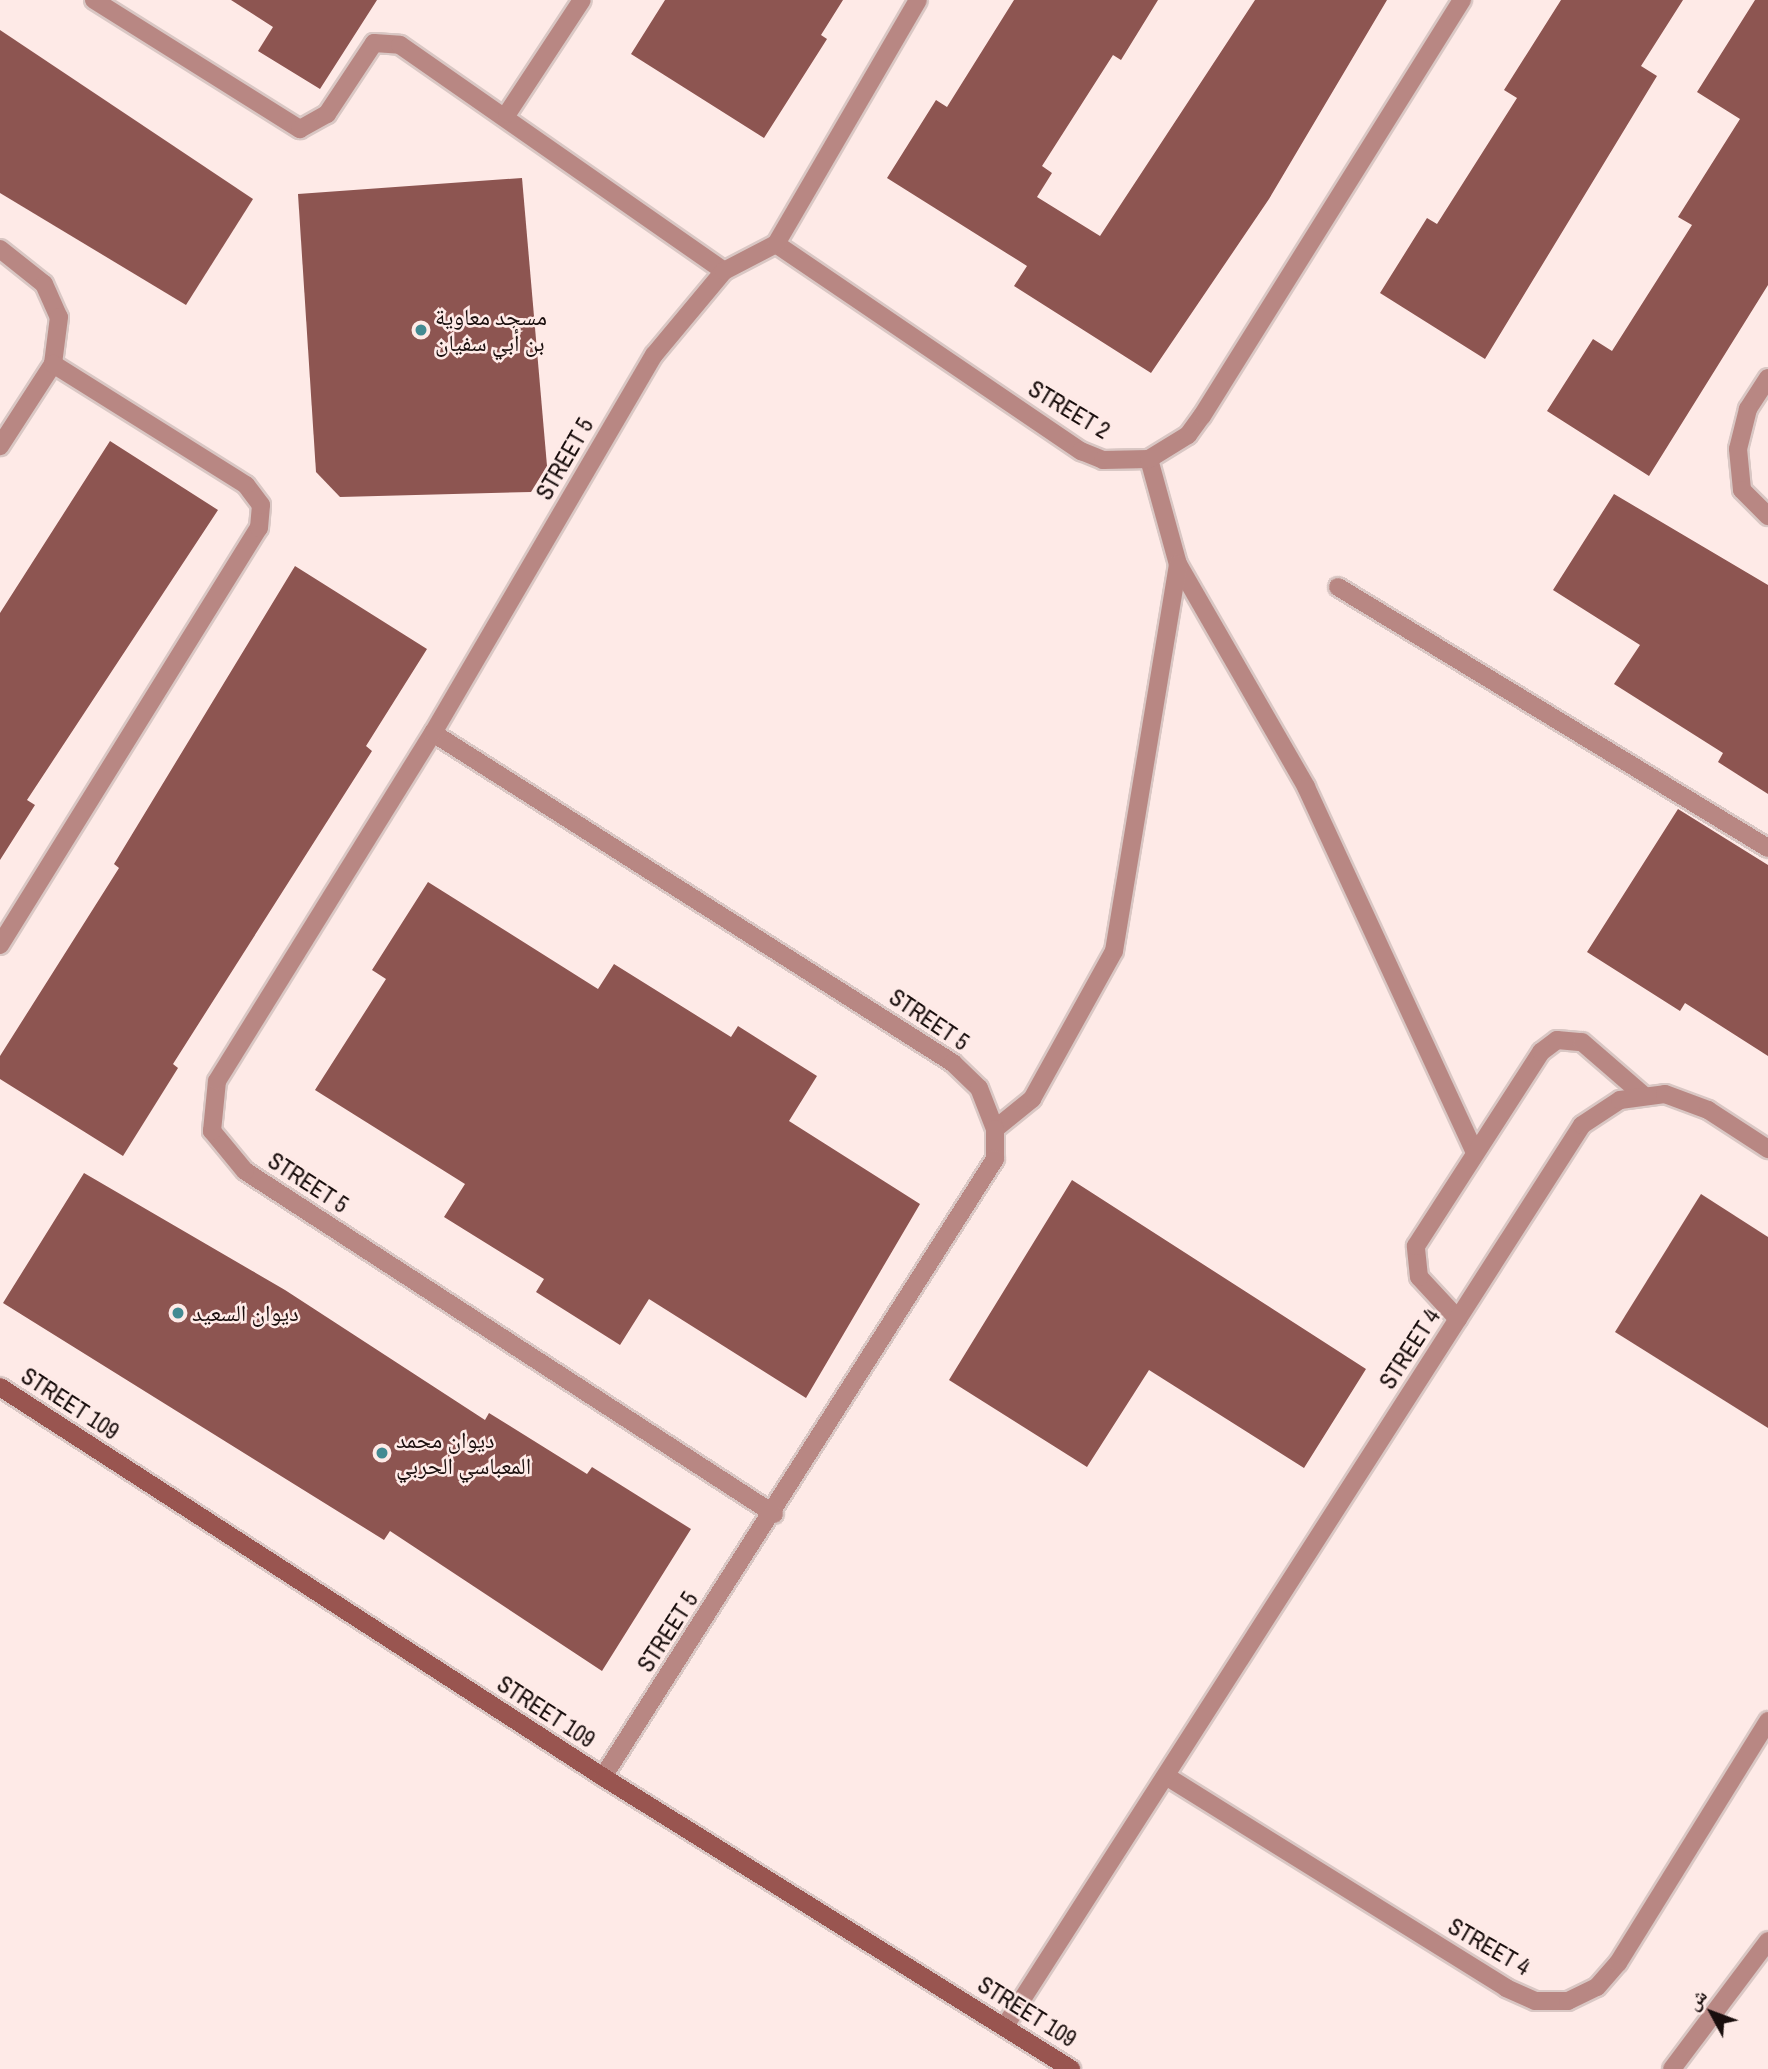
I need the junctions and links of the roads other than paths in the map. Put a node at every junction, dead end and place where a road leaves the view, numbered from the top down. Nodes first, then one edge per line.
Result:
1 (93, 0) edge
2 (582, 0) edge
3 (918, 0) edge
4 (1462, 0) edge
5 (507, 114) junction
6 (776, 244) junction
7 (0, 249) edge
8 (724, 271) junction
9 (53, 364) junction
10 (1768, 377) edge
11 (0, 446) edge
12 (1149, 459) junction
13 (1768, 516) edge
14 (1178, 564) junction
15 (1338, 587) dead end
16 (433, 733) junction
17 (1768, 848) edge
18 (0, 945) edge
19 (1642, 1094) junction
20 (995, 1129) junction
21 (1768, 1149) edge
22 (1475, 1153) junction
23 (1458, 1319) junction
24 (0, 1387) edge
25 (774, 1514) junction
26 (1768, 1721) edge
27 (1166, 1776) junction
28 (603, 1777) junction
29 (1768, 1941) edge
30 (1006, 2026) junction
31 (1072, 2069) edge
32 (1672, 2069) edge

1 - 5 street
2 - 5 street
3 - 6 street
4 - 12 street
5 - 8 street
6 - 8 street, STREET 5
6 - 12 street, STREET 2
7 - 9 street
8 - 16 street, STREET 5
9 - 11 street
9 - 18 street
10 - 13 street
12 - 14 street
14 - 20 street
14 - 22 street
15 - 17 street
16 - 20 street, STREET 5
16 - 25 street, STREET 5
19 - 21 street, STREET 4
19 - 22 street
19 - 23 street, STREET 4
20 - 25 street, STREET 5
22 - 23 street
23 - 27 street, STREET 4
24 - 28 street, STREET 109
25 - 28 street, STREET 5
26 - 27 street, STREET 4
27 - 30 street, STREET 4
28 - 30 street, STREET 109
29 - 32 street
30 - 31 street, STREET 109

